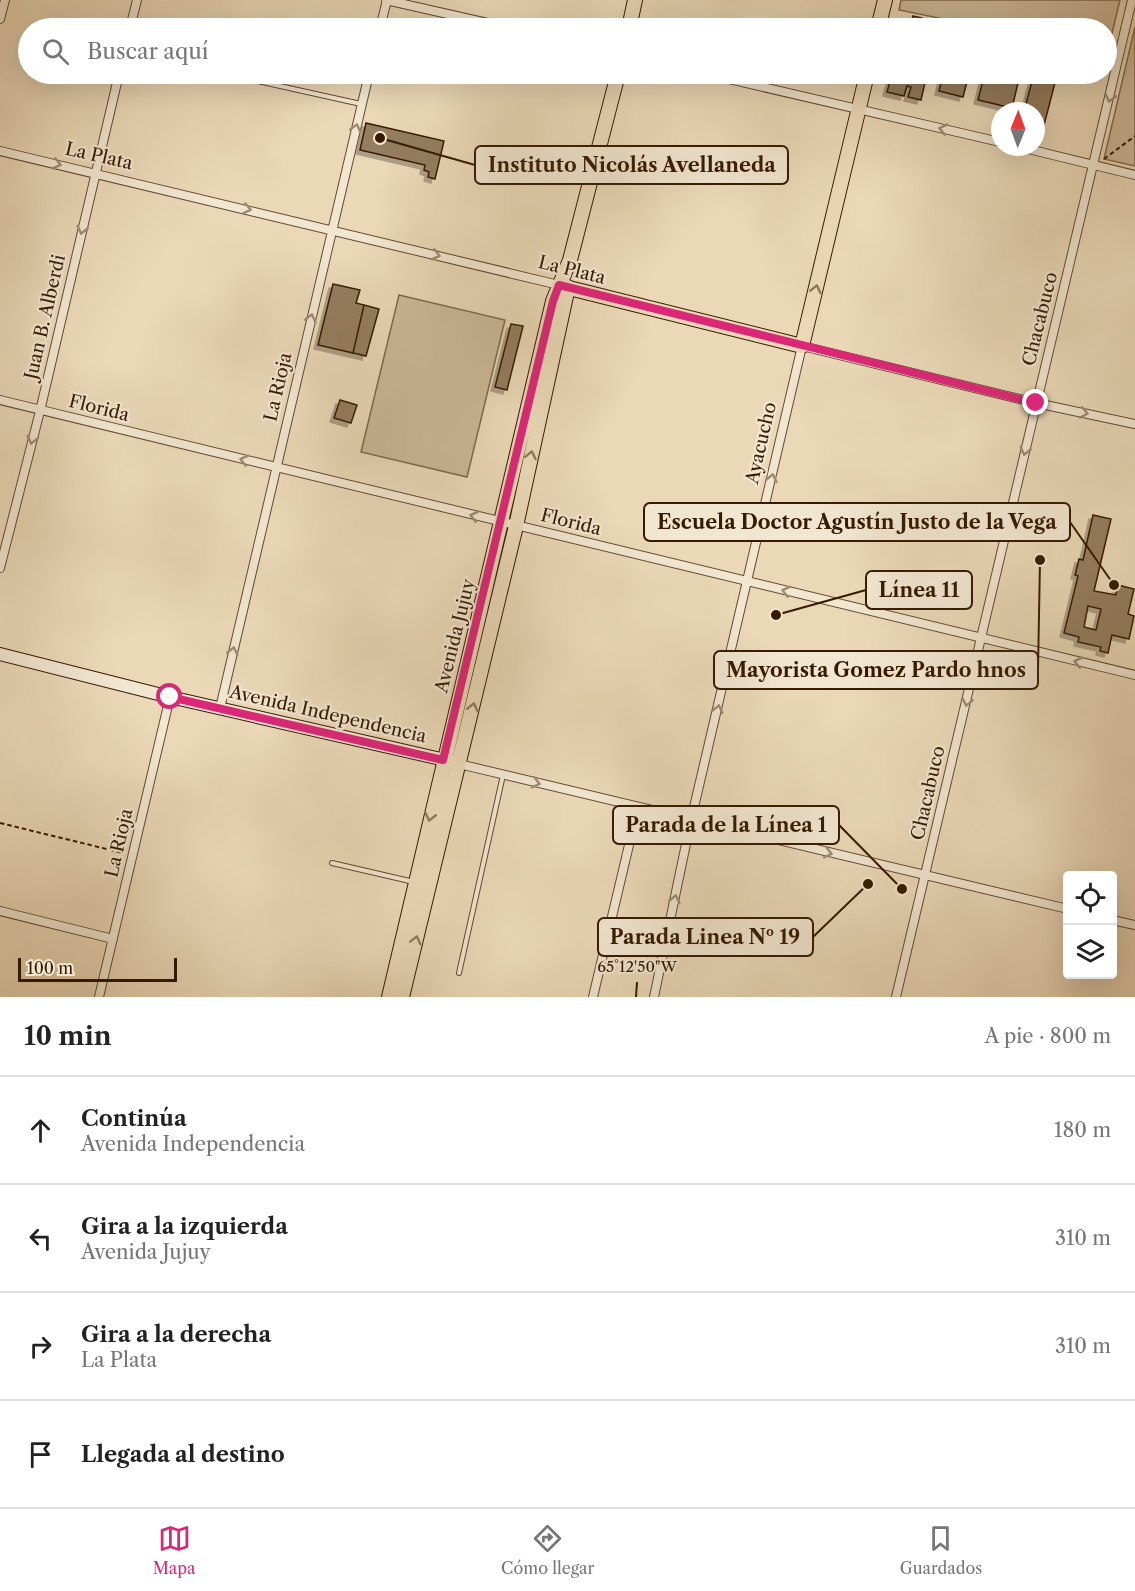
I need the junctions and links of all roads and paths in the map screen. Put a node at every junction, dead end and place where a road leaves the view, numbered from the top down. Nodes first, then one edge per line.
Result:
1 (5, 0) edge
2 (137, 0) edge
3 (387, 0) edge
4 (636, 0) edge
5 (885, 0) edge
6 (1132, 0) edge
7 (132, 18) edge
8 (382, 18) edge
9 (466, 18) edge
10 (632, 18) edge
11 (880, 18) edge
12 (0, 19) edge
13 (1117, 67) edge
14 (117, 84) edge
15 (271, 84) edge
16 (367, 84) edge
17 (615, 84) edge
18 (752, 84) edge
19 (865, 84) edge
20 (1113, 84) edge
21 (362, 104) junction
22 (859, 108) junction
23 (1135, 135) edge
24 (991, 140) edge
25 (0, 152) edge
26 (1045, 153) edge
27 (1104, 159) dead end
28 (1095, 165) junction
29 (95, 173) junction
30 (1135, 175) edge
31 (331, 229) junction
32 (564, 286) junction
33 (802, 346) junction
34 (0, 400) edge
35 (1036, 403) junction
36 (40, 411) junction
37 (1135, 424) edge
38 (277, 468) junction
39 (501, 522) junction
40 (516, 526) junction
41 (0, 568) edge
42 (748, 582) junction
43 (982, 639) junction
44 (0, 654) edge
45 (1135, 675) edge
46 (170, 697) junction
47 (220, 708) junction
48 (443, 760) junction
49 (459, 764) junction
50 (504, 775) junction
51 (638, 807) junction
52 (691, 820) junction
53 (0, 823) edge
54 (133, 855) junction
55 (332, 863) dead end
56 (925, 876) junction
57 (415, 882) junction
58 (1063, 908) edge
59 (0, 911) edge
60 (1117, 921) edge
61 (1135, 925) edge
62 (113, 939) junction
63 (459, 973) dead end
64 (99, 997) edge
65 (389, 997) edge
66 (402, 997) edge
67 (593, 997) edge
68 (654, 997) edge
69 (896, 997) edge

1 - 12 street
2 - 7 street
3 - 8 street
3 - 9 street
4 - 10 main road
5 - 11 main road
6 -> 13 street, Chacabuco
14 - 29 street, Juan B. Alberdi
15 - 21 lane
16 - 21 street, La Rioja
17 - 32 main road
18 - 22 street
19 - 22 main road, Ayacucho
20 -> 28 street, Chacabuco
31 -> 21 street, La Rioja
24 -> 22 street
33 -> 22 main road, Ayacucho
23 - 27 path
25 -> 29 street, La Plata
26 - 28 street
28 - 30 street
28 - 35 street, Chacabuco
29 -> 31 street, La Plata
29 -> 36 street, Juan B. Alberdi
31 -> 32 street, La Plata
38 -> 31 street, La Rioja
32 - 33 main road, La Plata
32 - 39 main road, Avenida Jujuy
40 -> 32 main road, Avenida Jujuy
33 - 35 street, La Plata
42 -> 33 street, Ayacucho
34 - 36 street, Florida
35 -> 37 street, La Plata
35 -> 43 street, Chacabuco
38 -> 36 street, Florida
36 -> 41 street, Juan B. Alberdi
39 -> 38 street, Florida
47 -> 38 street, La Rioja
39 - 40 street, Florida
39 - 48 main road, Avenida Jujuy
40 - 42 street, Florida
49 -> 40 main road, Avenida Jujuy
43 -> 42 street, Florida
52 -> 42 street, Ayacucho
45 -> 43 street, Florida
43 -> 56 street, Chacabuco
44 - 46 main road, Avenida Independencia
46 - 47 main road, Avenida Independencia
46 - 54 street, La Rioja
47 - 48 main road, Avenida Independencia
48 - 49 main road, Avenida Independencia
48 -> 57 main road, Avenida Jujuy
49 - 50 street, Avenida Independencia
66 -> 49 main road, Avenida Jujuy
50 -> 51 street, Avenida Independencia
50 - 63 lane
51 - 52 street, Avenida Independencia
51 - 67 street
52 -> 56 street, Avenida Independencia
68 -> 52 street, Ayacucho
53 - 54 path
54 - 62 street, La Rioja
55 - 57 lane
56 - 58 street, Avenida Independencia
56 - 69 street, Chacabuco
57 - 65 main road, Avenida Jujuy
59 - 62 street
60 - 61 street
62 - 64 street, La Rioja

